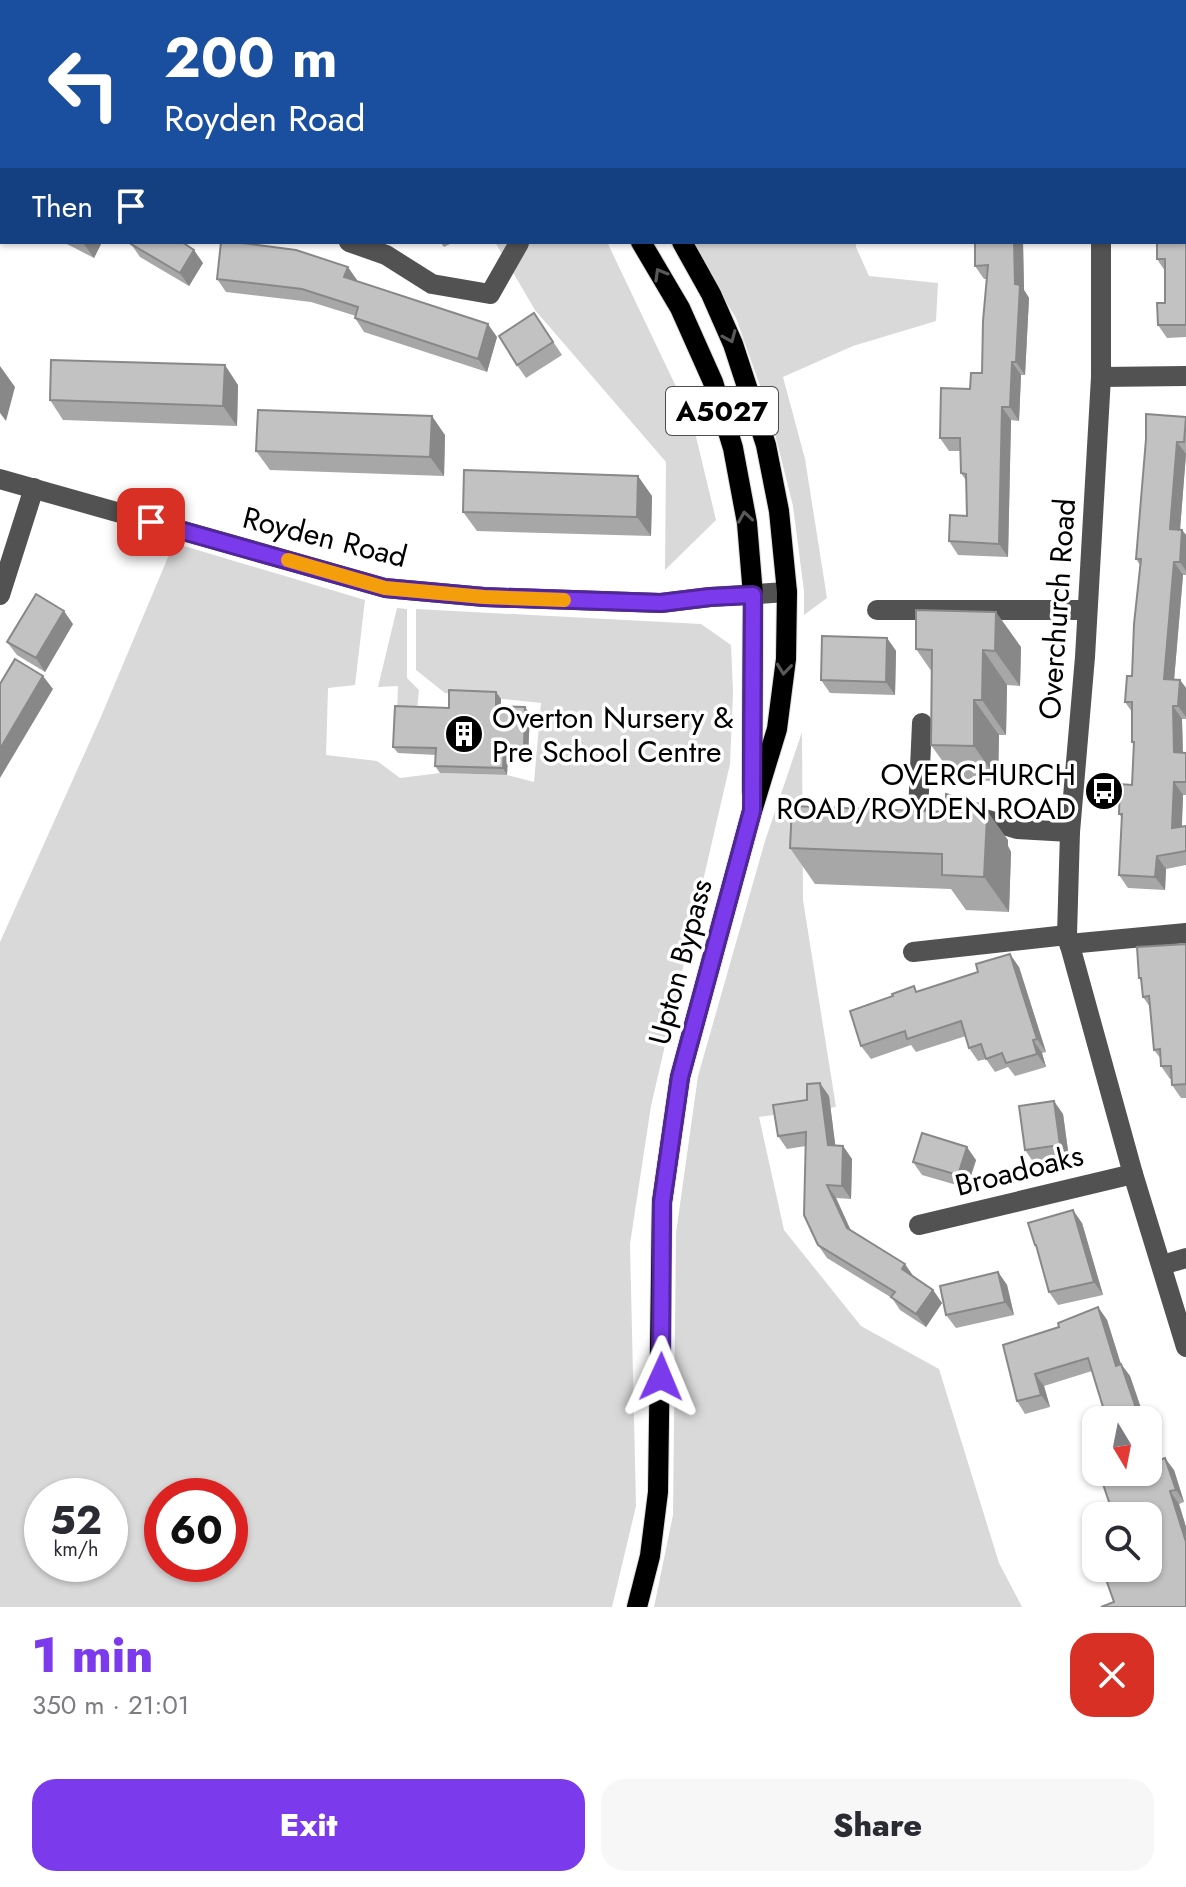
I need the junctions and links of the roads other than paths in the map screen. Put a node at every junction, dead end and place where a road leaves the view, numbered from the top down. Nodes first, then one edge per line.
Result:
1 (355, 244) edge
2 (518, 244) edge
3 (642, 244) edge
4 (683, 244) edge
5 (1101, 244) edge
6 (1186, 376) edge
7 (1101, 377) junction
8 (0, 479) edge
9 (34, 488) junction
10 (787, 592) junction
11 (0, 595) edge
12 (753, 595) junction
13 (877, 610) dead end
14 (1087, 610) junction
15 (922, 723) dead end
16 (752, 811) junction
17 (918, 813) edge
18 (958, 814) edge
19 (1070, 832) junction
20 (1186, 933) edge
21 (1068, 940) junction
22 (913, 952) dead end
23 (1133, 1174) junction
24 (919, 1225) dead end
25 (1186, 1258) edge
26 (1162, 1265) junction
27 (1186, 1347) edge
28 (637, 1607) edge

1 - 2 street
12 -> 3 main road, Upton Bypass / A5027
4 -> 10 main road, Upton Bypass / A5027
5 - 7 street, Overchurch Road
6 - 7 street
7 - 14 street, Overchurch Road
8 - 9 street, Royden Road
9 - 11 street
9 - 12 street, Royden Road
10 - 12 street, Royden Road
10 -> 16 main road, Upton Bypass / A5027
12 - 16 main road, Upton Bypass / A5027
13 - 14 street
14 - 19 street, Overchurch Road
15 - 17 street
16 - 28 main road, Upton Bypass / A5027
18 - 19 street
19 - 21 street, Overchurch Road
20 - 21 street
21 - 22 street
21 - 23 street, Overchurch Road
23 - 24 street, Broadoaks
23 - 26 street, Overchurch Road
25 - 26 street
26 - 27 street, Overchurch Road

